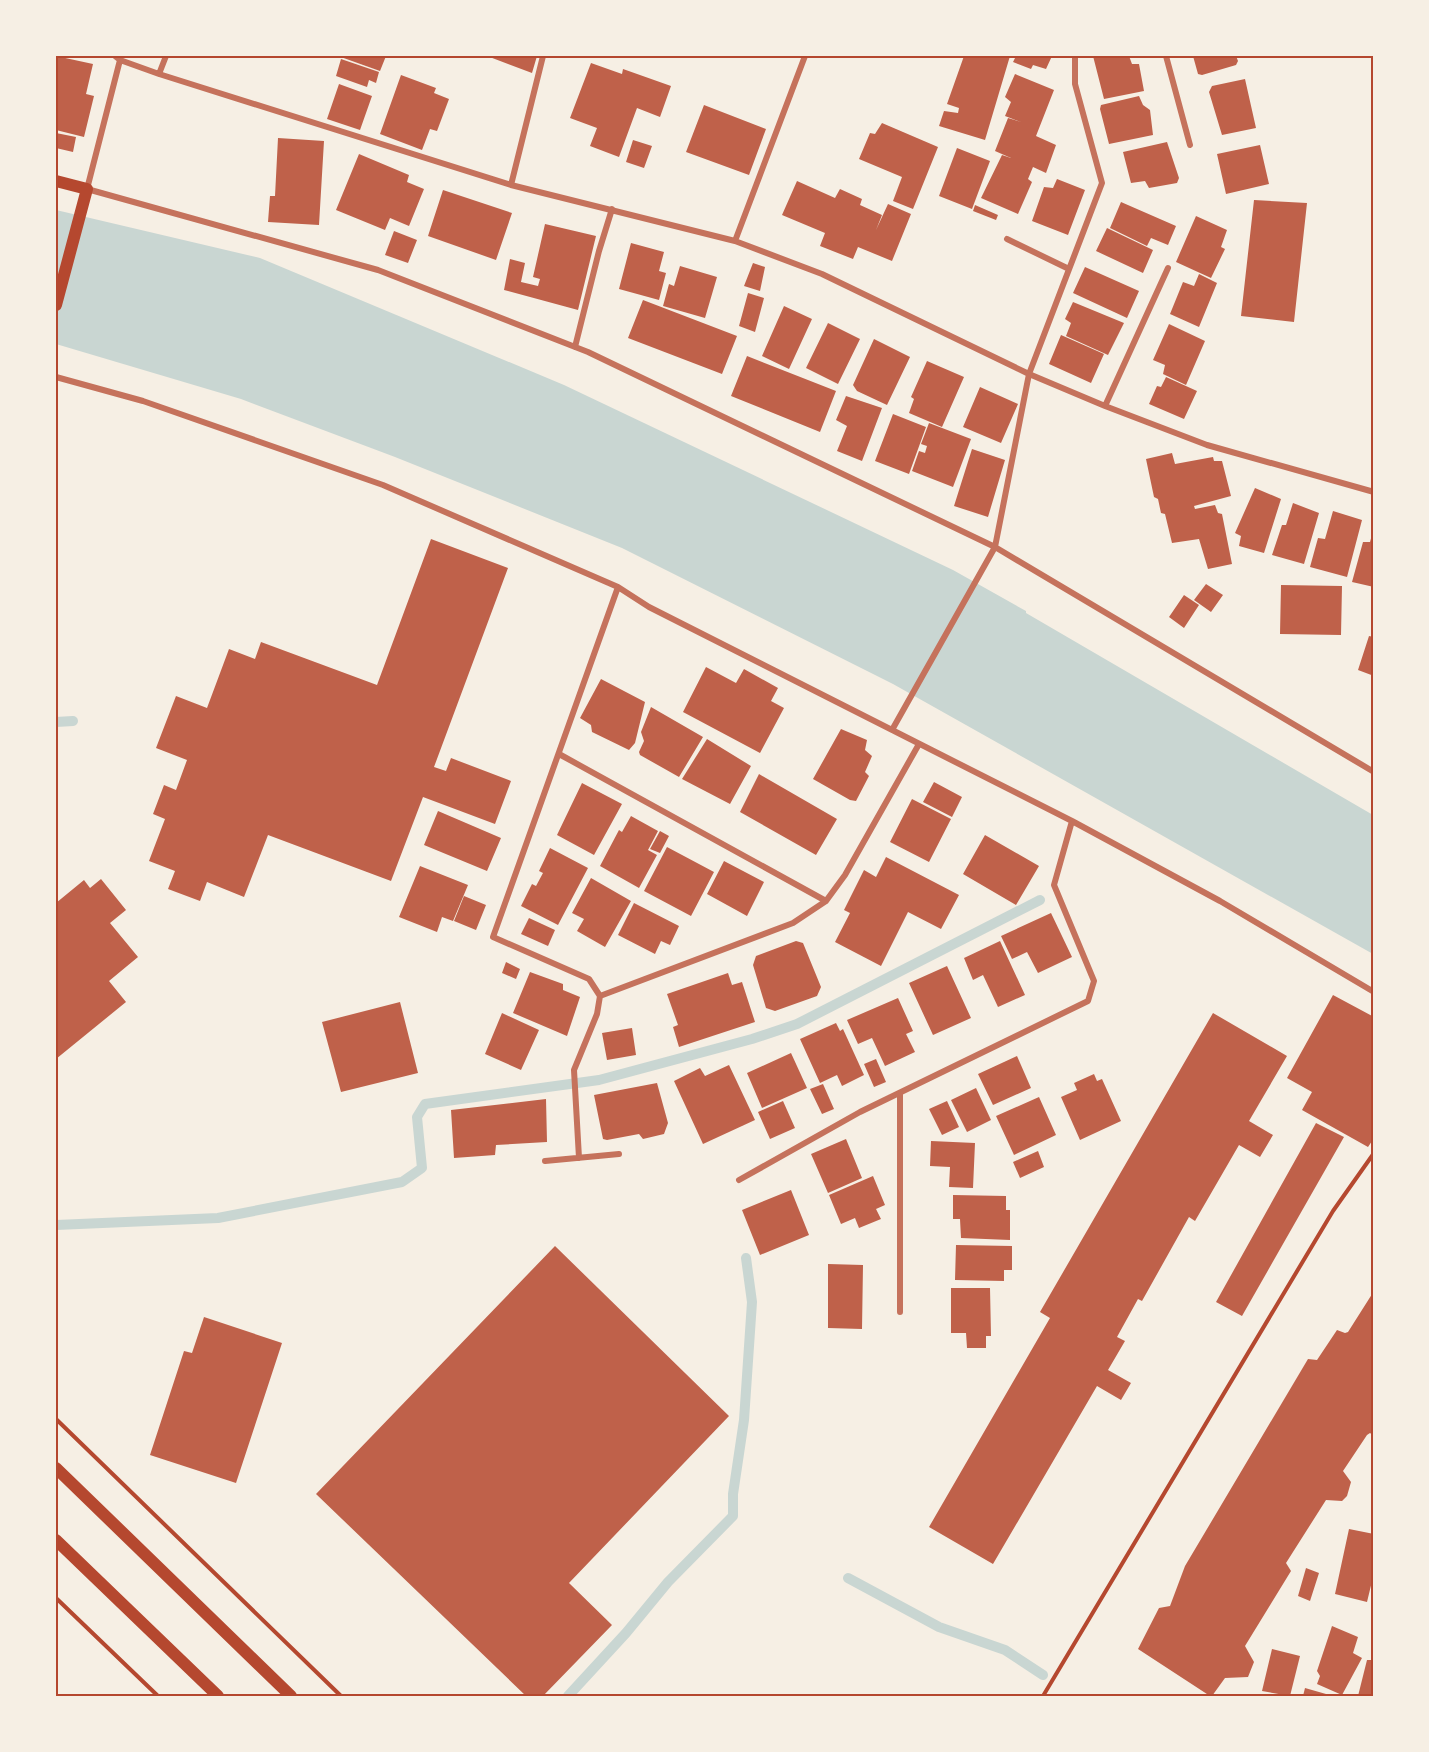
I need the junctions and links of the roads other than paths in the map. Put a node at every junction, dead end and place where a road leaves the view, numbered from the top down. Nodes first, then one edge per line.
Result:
1 (166, 56) edge
2 (543, 56) edge
3 (805, 56) edge
4 (1075, 56) edge
5 (1166, 56) edge
6 (118, 58) edge
7 (159, 74) junction
8 (1190, 145) dead end
9 (56, 181) edge
10 (511, 185) junction
11 (87, 189) junction
12 (612, 209) junction
13 (1007, 239) dead end
14 (735, 241) junction
15 (1168, 268) dead end
16 (1069, 269) junction
17 (56, 305) edge
18 (575, 347) junction
19 (1029, 374) junction
20 (56, 377) edge
21 (1105, 406) junction
22 (1374, 492) edge
23 (995, 547) junction
24 (618, 587) junction
25 (892, 730) junction
26 (919, 744) junction
27 (559, 754) junction
28 (1374, 772) edge
29 (1072, 821) junction
30 (826, 901) junction
31 (1374, 992) edge
32 (600, 996) junction
33 (900, 1093) junction
34 (619, 1154) dead end
35 (579, 1158) junction
36 (545, 1161) dead end
37 (739, 1180) dead end
38 (900, 1312) dead end
39 (56, 1468) edge
40 (56, 1540) edge
41 (218, 1696) edge
42 (291, 1696) edge

1 - 7 street
2 - 10 street
3 - 14 street
4 - 16 street
5 - 8 street
6 - 7 street
6 - 11 street
7 - 10 street
9 - 11 main road
10 - 12 street
11 - 17 main road
11 - 18 street
12 - 14 street
12 - 18 street
13 - 16 street
14 - 19 street
15 - 21 street
16 - 19 street
18 - 23 street
19 - 21 street
19 - 23 street
20 - 24 street
21 - 22 street
23 - 25 street
23 - 28 street
24 - 25 street
24 - 27 street
25 - 26 street
26 - 29 street
26 - 30 street
27 - 30 street
27 - 32 street
29 - 31 street
29 - 33 street
30 - 32 street
32 - 35 street
33 - 37 street
33 - 38 street
34 - 35 street
35 - 36 street
39 - 42 main road
40 - 41 main road

